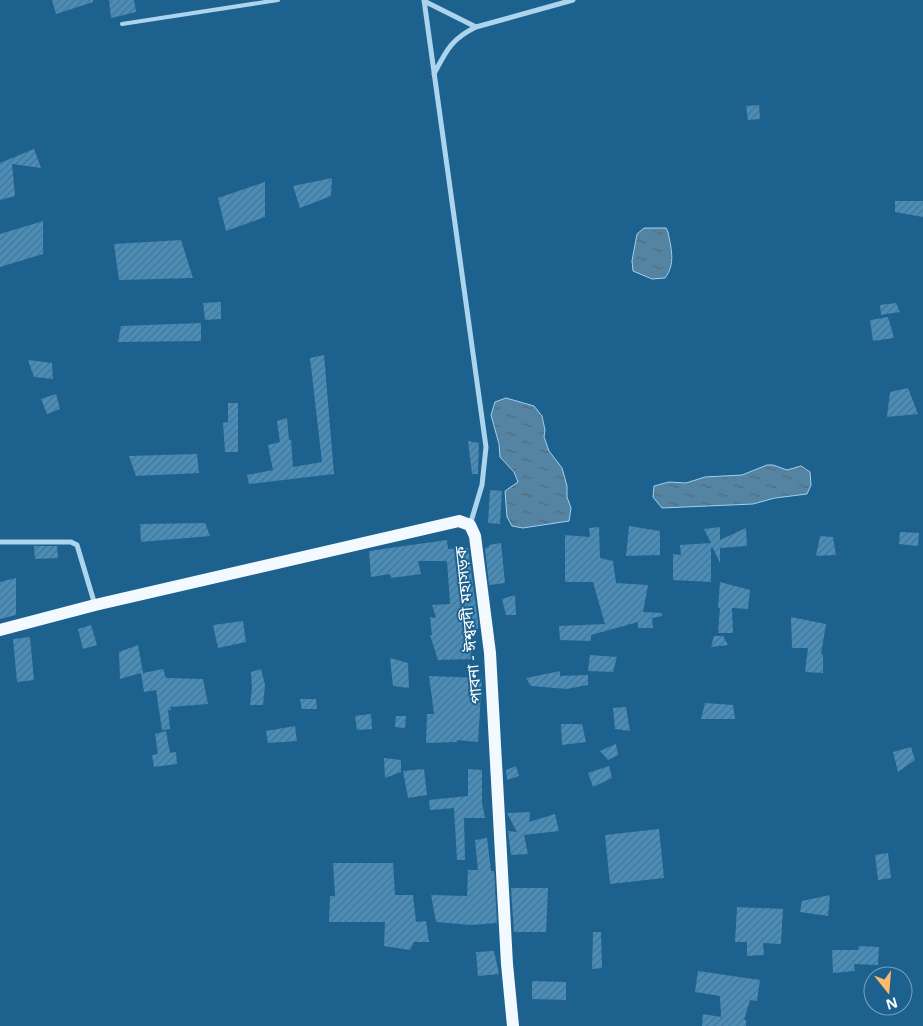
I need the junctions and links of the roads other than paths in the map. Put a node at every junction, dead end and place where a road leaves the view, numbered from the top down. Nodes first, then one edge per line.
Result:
1 (278, 0) edge
2 (573, 0) edge
3 (424, 1) edge
4 (122, 24) dead end
5 (476, 27) junction
6 (433, 75) junction
7 (470, 526) junction
8 (0, 542) edge
9 (95, 605) junction
10 (0, 630) edge
11 (513, 1026) edge

1 - 4 lane
2 - 5 street
3 - 5 street
3 - 6 street
5 - 6 street
6 - 7 street
7 - 9 main road, পাবনা - ঈশ্বরদী মহাসড়ক
7 - 11 main road, পাবনা - ঈশ্বরদী মহাসড়ক
8 - 9 street
9 - 10 main road, পাবনা - ঈশ্বরদী মহাসড়ক

